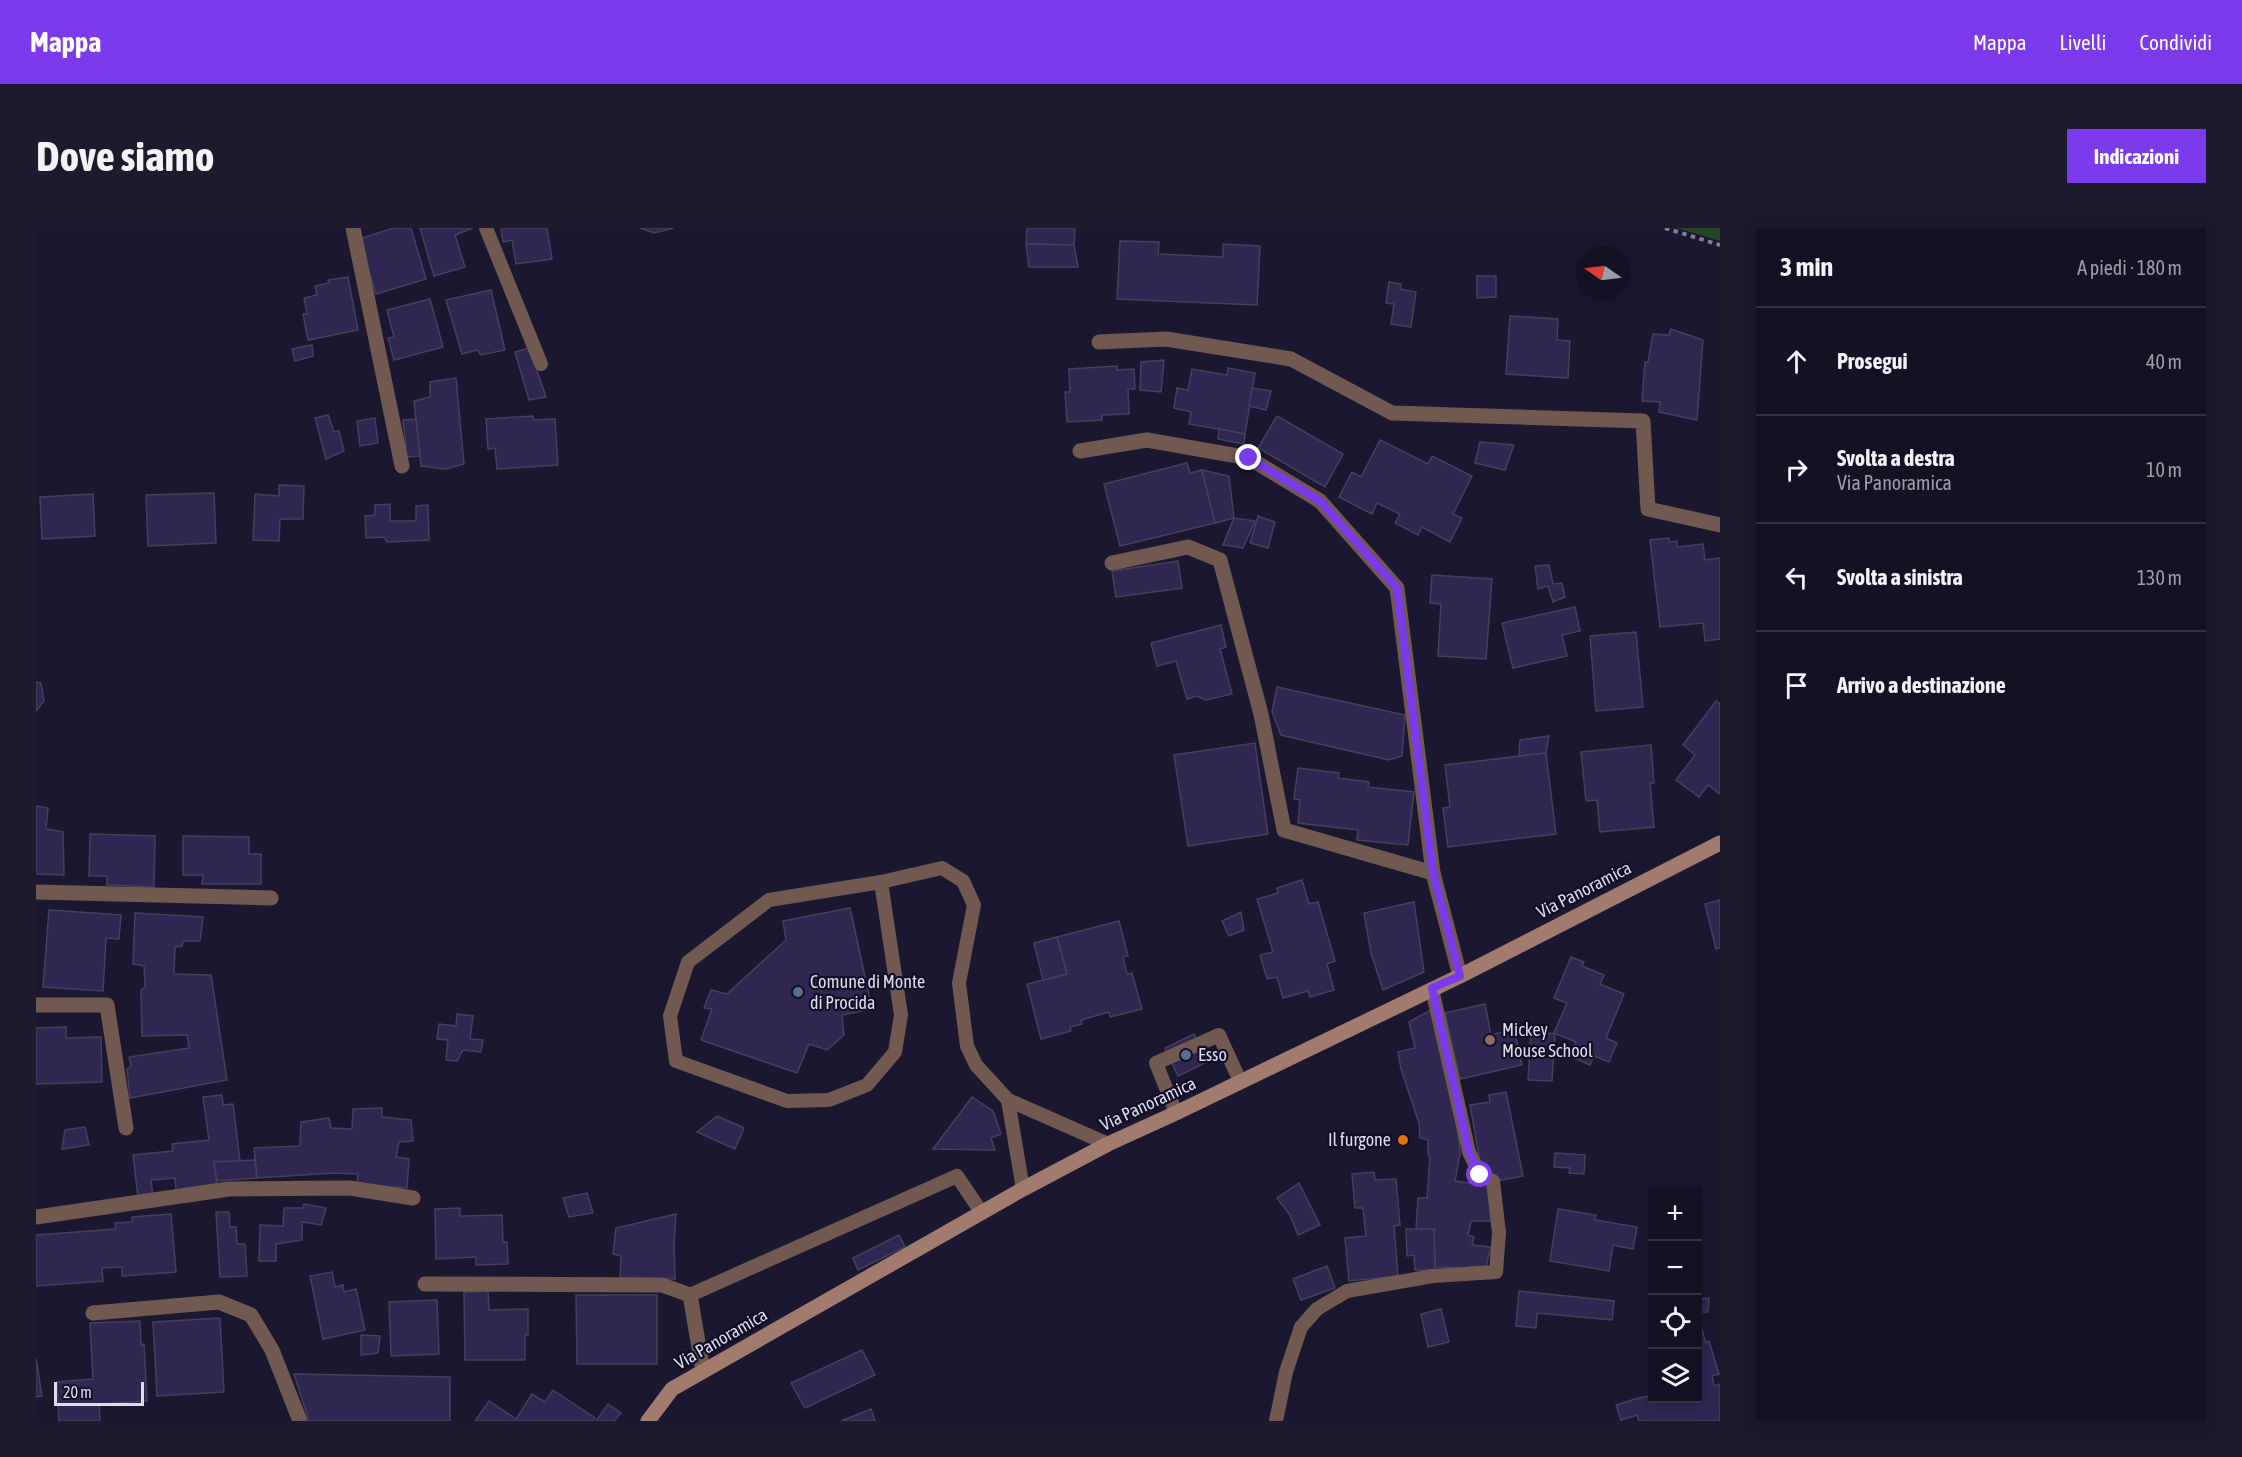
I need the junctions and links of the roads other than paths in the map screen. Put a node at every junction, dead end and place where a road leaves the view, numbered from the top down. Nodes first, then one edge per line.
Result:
1 (353, 228) edge
2 (486, 228) edge
3 (1099, 342) dead end
4 (541, 364) dead end
5 (1080, 451) dead end
6 (402, 466) dead end
7 (1720, 525) edge
8 (1112, 563) dead end
9 (1720, 843) edge
10 (1433, 873) junction
11 (881, 882) junction
12 (36, 892) edge
13 (271, 898) dead end
14 (1460, 976) junction
15 (1432, 988) junction
16 (36, 1005) edge
17 (1240, 1081) junction
18 (1008, 1100) junction
19 (1176, 1113) junction
20 (126, 1128) dead end
21 (1108, 1144) junction
22 (1023, 1190) junction
23 (414, 1198) dead end
24 (982, 1213) junction
25 (36, 1217) edge
26 (425, 1284) dead end
27 (690, 1295) junction
28 (93, 1313) dead end
29 (704, 1371) junction
30 (300, 1421) edge
31 (648, 1421) edge
32 (1276, 1421) edge

1 - 6 street
2 - 4 lane
3 - 7 street
5 - 10 street
8 - 10 street
9 - 14 street, Via Panoramica
10 - 14 street
11 - 11 lane
11 - 18 lane
12 - 13 street
14 - 15 street, Via Panoramica
15 - 17 street, Via Panoramica
15 - 32 lane
16 - 20 street
17 - 19 street, Via Panoramica
17 - 19 lane
18 - 21 lane
18 - 22 lane
19 - 21 street, Via Panoramica
21 - 22 street, Via Panoramica
22 - 24 street, Via Panoramica
23 - 25 street
24 - 27 lane
24 - 29 street, Via Panoramica
26 - 27 street
27 - 29 street
28 - 30 street
29 - 31 street, Via Panoramica

